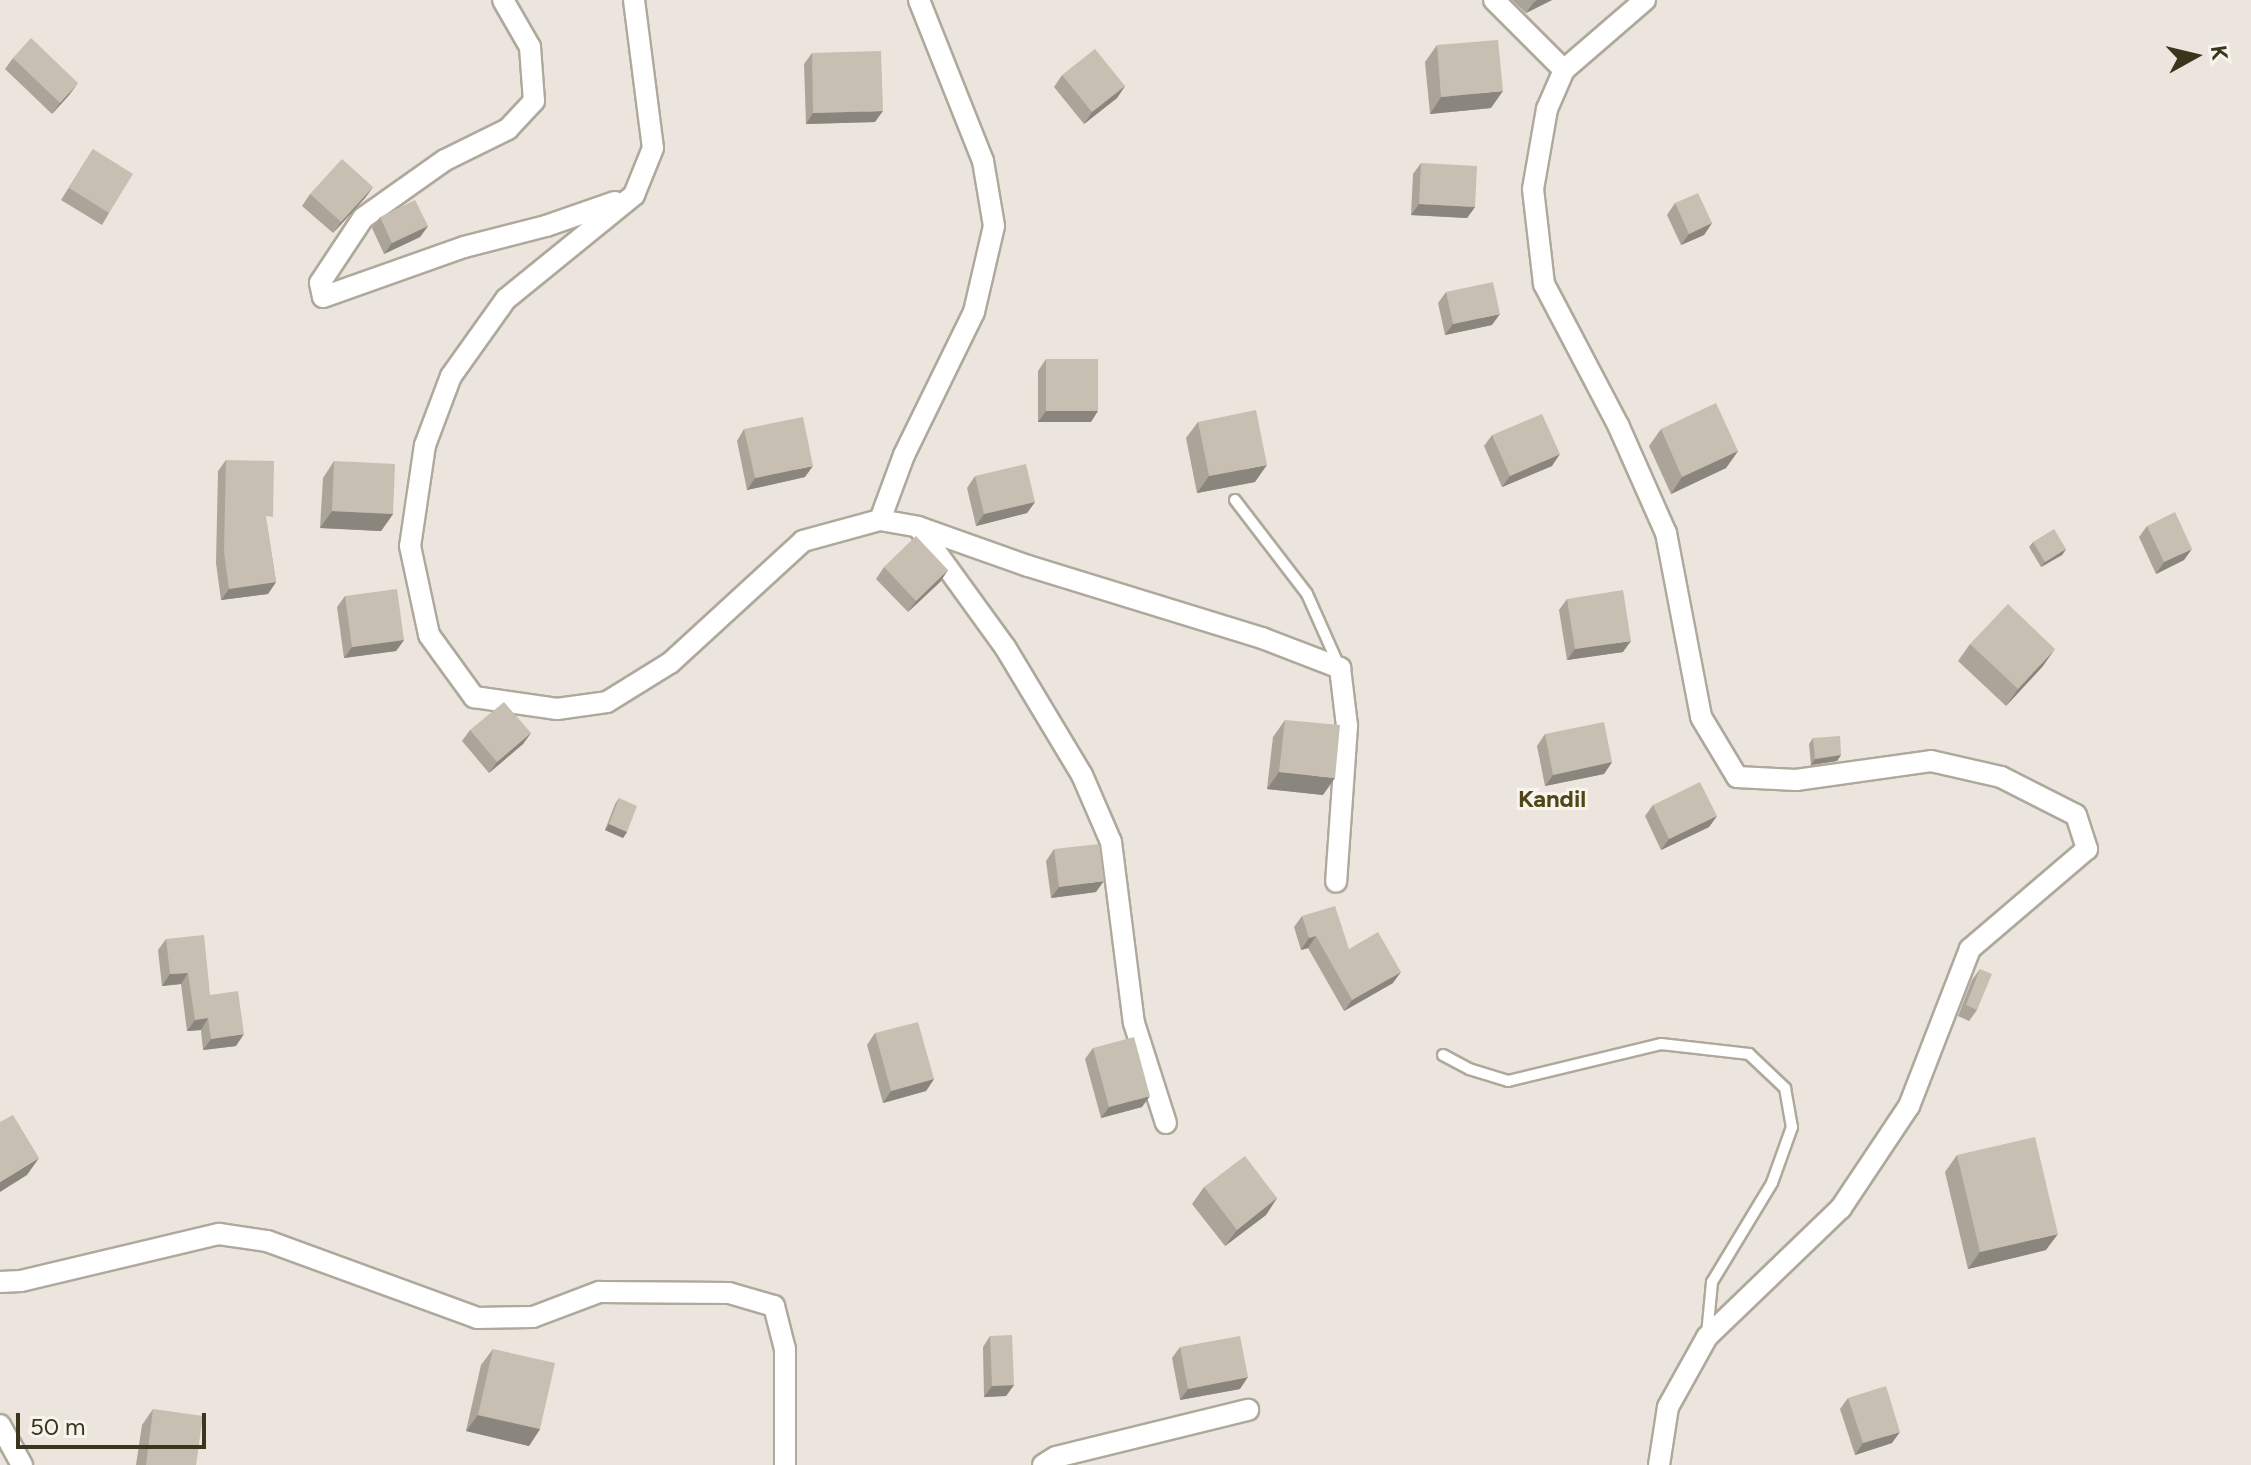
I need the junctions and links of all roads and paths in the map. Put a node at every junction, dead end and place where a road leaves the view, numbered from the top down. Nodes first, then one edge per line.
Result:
1 (503, 0) edge
2 (634, 0) edge
3 (919, 0) edge
4 (1494, 0) edge
5 (1645, 0) edge
6 (1564, 70) junction
7 (634, 195) junction
8 (1235, 500) dead end
9 (880, 520) junction
10 (918, 527) junction
11 (1340, 668) junction
12 (1336, 882) dead end
13 (1443, 1055) dead end
14 (1166, 1123) dead end
15 (0, 1282) edge
16 (1707, 1337) junction
17 (1248, 1410) dead end
18 (0, 1425) edge
19 (22, 1465) edge
20 (785, 1465) edge
21 (1043, 1465) edge
22 (1659, 1465) edge

1 - 7 street
2 - 7 street
3 - 9 street
4 - 6 street
5 - 6 street
6 - 16 street
7 - 9 street
8 - 11 lane
9 - 10 street
10 - 11 street
10 - 14 street
11 - 12 street
13 - 16 lane
15 - 20 street
16 - 22 street
17 - 21 street
18 - 19 street

